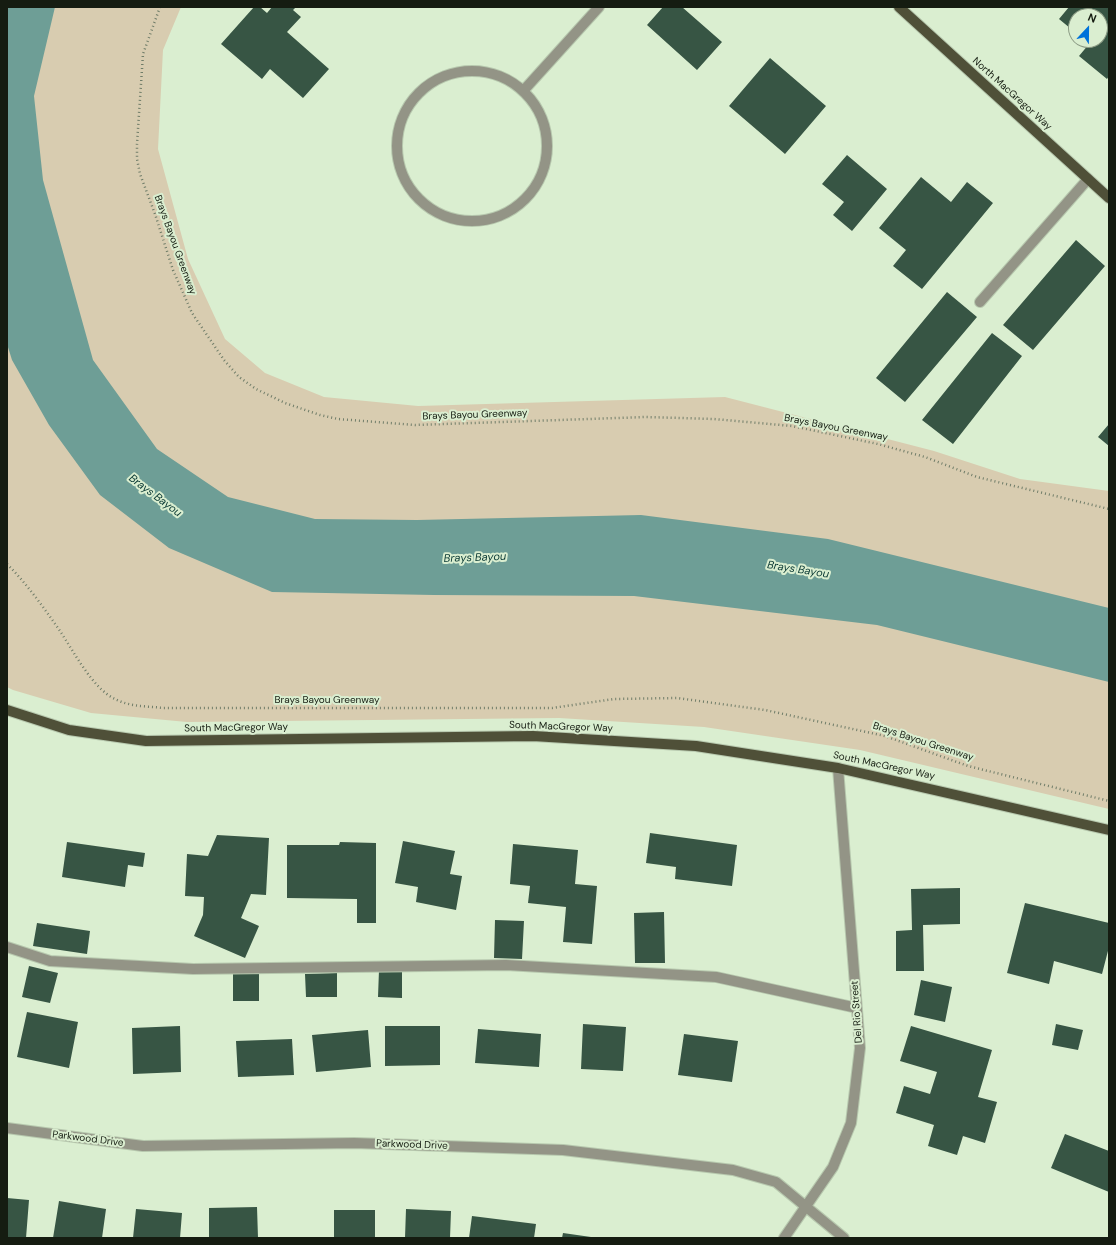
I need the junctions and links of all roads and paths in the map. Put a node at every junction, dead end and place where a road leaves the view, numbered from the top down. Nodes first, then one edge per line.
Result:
1 (160, 7) edge
2 (599, 7) edge
3 (898, 7) edge
4 (524, 90) junction
5 (1088, 179) junction
6 (1109, 198) edge
7 (980, 302) dead end
8 (1109, 509) edge
9 (7, 564) edge
10 (7, 710) edge
11 (838, 768) junction
12 (1109, 801) edge
13 (1109, 830) edge
14 (7, 947) edge
15 (857, 1008) junction
16 (7, 1128) edge
17 (806, 1206) junction
18 (784, 1238) edge
19 (844, 1238) edge

1 - 8 path, Brays Bayou Greenway
2 - 4 street
3 - 5 main road, North MacGregor Way
4 - 4 street
5 - 6 main road, North MacGregor Way
5 - 7 street
9 - 12 path, Brays Bayou Greenway
10 - 11 main road, South MacGregor Way
11 - 13 main road, South MacGregor Way
11 - 15 street, Del Rio Street
14 - 15 street
15 - 17 street, Del Rio Street
16 - 17 street, Parkwood Drive
17 - 18 street, Del Rio Street
17 - 19 street, Parkwood Drive

